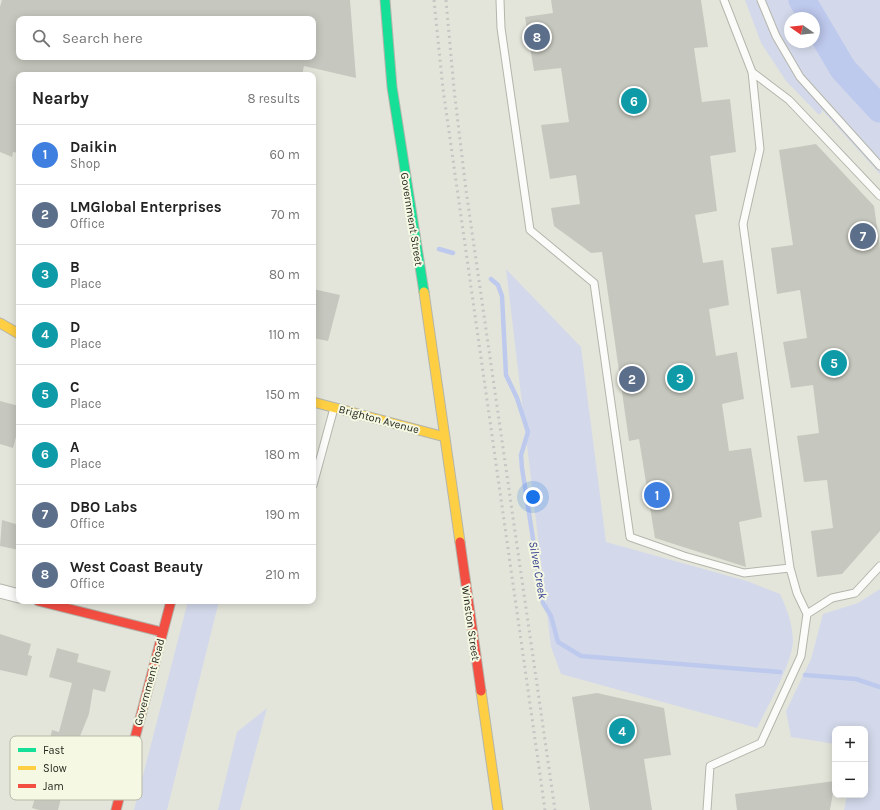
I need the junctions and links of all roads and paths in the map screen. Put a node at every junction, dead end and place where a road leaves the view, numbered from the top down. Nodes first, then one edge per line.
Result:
1 (385, 0) edge
2 (500, 0) edge
3 (724, 0) edge
4 (762, 0) edge
5 (752, 72) junction
6 (880, 166) edge
7 (880, 196) edge
8 (2, 319) edge
9 (16, 321) edge
10 (16, 331) edge
11 (316, 403) edge
12 (334, 407) junction
13 (444, 437) junction
14 (316, 474) edge
15 (880, 566) edge
16 (790, 568) junction
17 (0, 591) edge
18 (16, 595) edge
19 (50, 604) edge
20 (170, 604) edge
21 (807, 614) junction
22 (162, 632) junction
23 (135, 736) edge
24 (119, 800) edge
25 (116, 810) edge
26 (498, 810) edge
27 (707, 810) edge

1 - 13 street, Government Street
2 - 16 lane
3 - 5 lane
4 - 6 lane
5 - 7 lane
5 - 16 lane
8 - 9 street
8 - 10 street
11 - 12 street, Brighton Avenue
12 - 13 street, Brighton Avenue
12 - 14 lane
13 - 26 street, Winston Street
15 - 21 lane
16 - 21 lane
17 - 18 street
19 - 22 street
20 - 22 street, Government Road
21 - 27 lane
22 - 23 street, Government Road
24 - 25 street, Government Road

